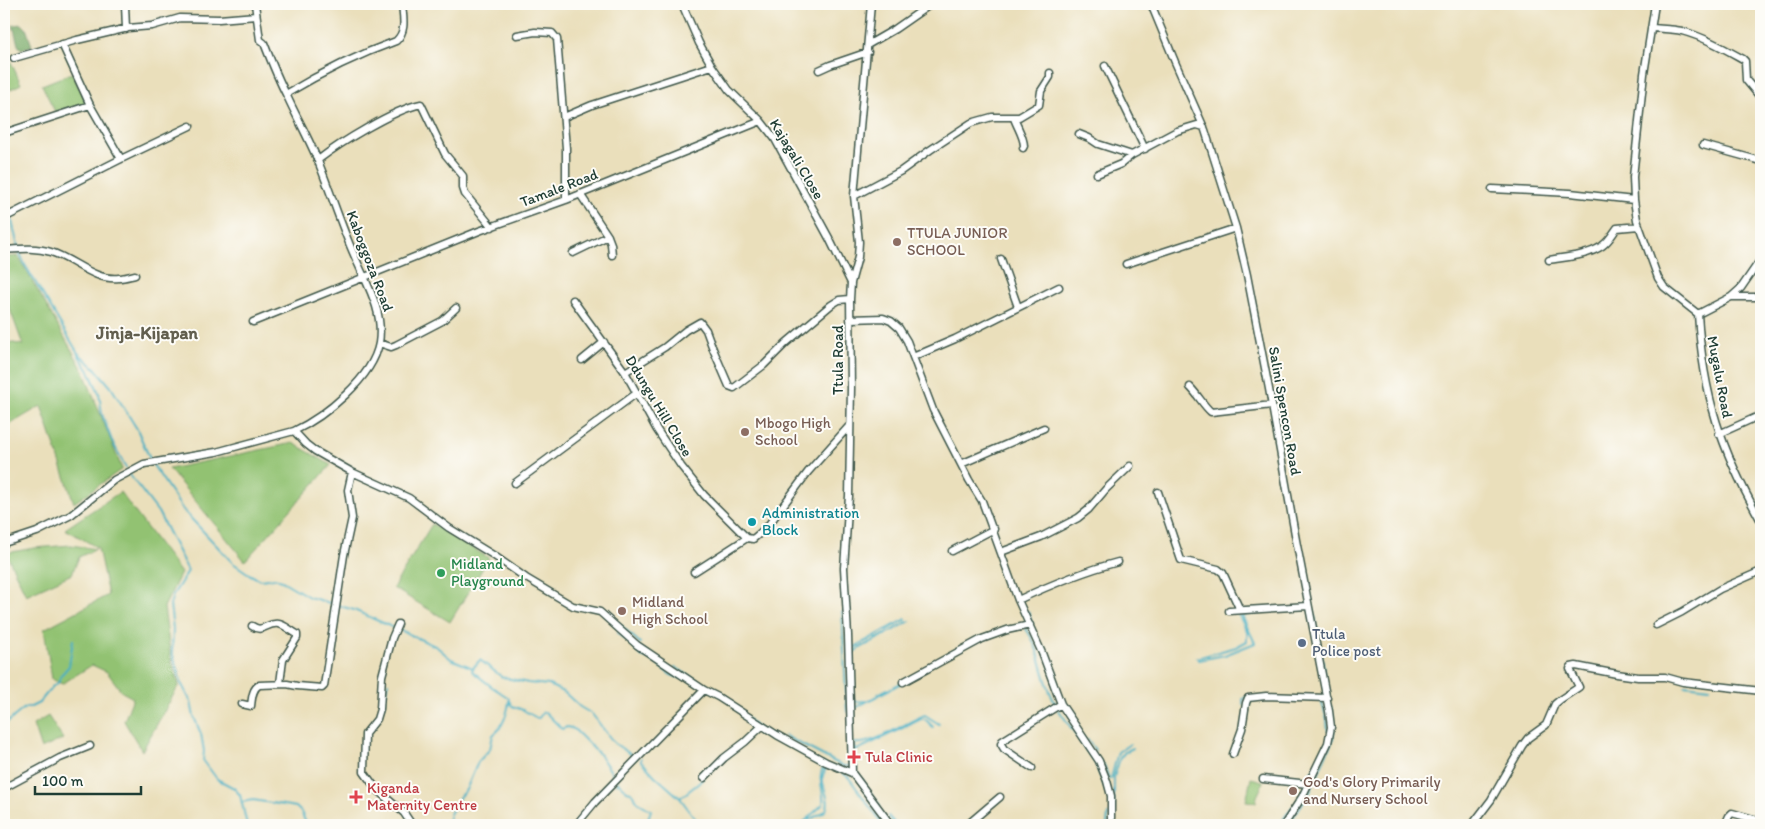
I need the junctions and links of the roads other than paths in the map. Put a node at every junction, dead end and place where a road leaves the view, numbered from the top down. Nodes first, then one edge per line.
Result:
1 (125, 4) edge
2 (254, 4) edge
3 (402, 4) edge
4 (682, 4) edge
5 (871, 4) edge
6 (932, 4) edge
7 (1151, 4) edge
8 (1655, 4) edge
9 (256, 16) junction
10 (1651, 28) junction
11 (126, 29) junction
12 (517, 34) dead end
13 (62, 44) junction
14 (868, 48) junction
15 (14, 58) dead end
16 (712, 66) junction
17 (1105, 66) dead end
18 (819, 70) dead end
19 (1050, 73) dead end
20 (286, 94) junction
21 (1761, 98) edge
22 (90, 105) junction
23 (564, 117) junction
24 (1014, 118) junction
25 (761, 121) junction
26 (190, 126) dead end
27 (1204, 127) junction
28 (4, 132) edge
29 (1079, 134) dead end
30 (1703, 145) dead end
31 (1023, 148) dead end
32 (1145, 150) junction
33 (1132, 155) junction
34 (121, 159) junction
35 (318, 160) junction
36 (1761, 161) edge
37 (1097, 174) dead end
38 (1492, 190) dead end
39 (580, 194) junction
40 (854, 196) junction
41 (566, 200) junction
42 (1634, 200) junction
43 (4, 218) edge
44 (1639, 226) junction
45 (492, 227) junction
46 (1236, 228) junction
47 (608, 236) junction
48 (4, 250) edge
49 (573, 254) dead end
50 (612, 255) dead end
51 (1001, 259) dead end
52 (1761, 259) edge
53 (1549, 260) dead end
54 (1126, 264) dead end
55 (135, 275) dead end
56 (365, 277) junction
57 (851, 283) junction
58 (1059, 288) dead end
59 (1761, 297) edge
60 (1731, 298) junction
61 (850, 299) junction
62 (573, 300) dead end
63 (1018, 307) junction
64 (456, 308) dead end
65 (1698, 314) junction
66 (850, 319) junction
67 (252, 322) dead end
68 (604, 342) junction
69 (379, 343) junction
70 (913, 357) junction
71 (582, 360) dead end
72 (625, 372) junction
73 (1190, 387) dead end
74 (637, 393) junction
75 (1272, 404) junction
76 (1761, 415) edge
77 (850, 425) junction
78 (1044, 428) dead end
79 (294, 432) junction
80 (1719, 434) junction
81 (962, 464) junction
82 (1130, 466) dead end
83 (352, 472) junction
84 (515, 483) dead end
85 (1158, 492) dead end
86 (1761, 521) edge
87 (994, 530) junction
88 (747, 538) junction
89 (4, 543) edge
90 (952, 551) dead end
91 (1001, 552) junction
92 (1118, 562) dead end
93 (1761, 571) edge
94 (694, 572) dead end
95 (1018, 600) junction
96 (1308, 606) junction
97 (1240, 610) junction
98 (1229, 611) dead end
99 (1030, 625) junction
100 (1656, 625) dead end
101 (252, 626) dead end
102 (396, 627) dead end
103 (903, 682) dead end
104 (280, 683) junction
105 (704, 690) junction
106 (1761, 691) edge
107 (1326, 698) junction
108 (242, 704) dead end
109 (1062, 704) junction
110 (762, 726) junction
111 (90, 746) dead end
112 (1233, 754) dead end
113 (1032, 768) dead end
114 (852, 773) junction
115 (704, 778) dead end
116 (1263, 779) dead end
117 (1308, 784) junction
118 (4, 788) edge
119 (1000, 797) dead end
120 (1761, 822) edge
121 (412, 825) edge
122 (576, 825) edge
123 (891, 825) edge
124 (967, 825) edge
125 (1110, 825) edge
126 (1284, 825) edge
127 (1472, 825) edge
128 (1725, 825) edge

1 - 11 street
2 - 9 street, Kaboggoza Road
3 - 20 street
4 - 16 street, Kajagali Close
5 - 14 street, Ttula Road
6 - 14 street
7 - 27 street, Salini Spencon Road
8 - 10 street
9 - 11 street
9 - 20 street, Kaboggoza Road
10 - 21 street
10 - 42 street
11 - 13 street
12 - 23 street
13 - 15 street
13 - 22 street
14 - 18 street
14 - 40 street, Ttula Road
16 - 23 street
16 - 25 street, Kajagali Close
17 - 32 street
19 - 24 street
20 - 35 street, Kaboggoza Road
22 - 28 street
22 - 34 street
23 - 41 street
24 - 31 street
24 - 40 street
25 - 39 street, Tamale Road
25 - 57 street, Kajagali Close
26 - 34 street
27 - 32 street
27 - 46 street, Salini Spencon Road
29 - 33 street
30 - 36 street
32 - 33 street
33 - 37 street
34 - 43 street
35 - 45 street
35 - 56 street, Kaboggoza Road
38 - 42 street
39 - 41 street, Tamale Road
39 - 47 street
40 - 57 street, Ttula Road
41 - 45 street, Tamale Road
42 - 44 street
44 - 53 street
44 - 65 street
45 - 56 street, Tamale Road
46 - 54 street
46 - 75 street, Salini Spencon Road
47 - 49 street
47 - 50 street
48 - 55 street
51 - 63 street
52 - 60 street
56 - 67 street, Tamale Road
56 - 69 street, Kaboggoza Road
57 - 61 street, Ttula Road
58 - 63 street
59 - 60 street
60 - 65 street
61 - 66 street, Ttula Road
61 - 72 street
62 - 68 street, Ddungu Hill Close
63 - 70 street
64 - 69 street
65 - 80 street, Mugalu Road
66 - 70 street
66 - 77 street, Ttula Road
68 - 71 street
68 - 72 street, Ddungu Hill Close
69 - 79 street, Kaboggoza Road
70 - 81 street
72 - 74 street, Ddungu Hill Close
73 - 75 street
74 - 84 street
74 - 88 street, Ddungu Hill Close
75 - 96 street, Salini Spencon Road
76 - 80 street
77 - 88 street
77 - 114 street, Ttula Road
78 - 81 street
79 - 83 street
79 - 89 street, Kaboggoza Road
80 - 86 street, Mugalu Road
81 - 87 street
82 - 91 street
83 - 104 street
83 - 105 street
85 - 97 street
87 - 90 street
87 - 91 street
88 - 94 street
91 - 95 street
92 - 95 street
93 - 100 street
95 - 99 street
96 - 97 street
96 - 107 street, Salini Spencon Road
97 - 98 street
99 - 103 street
99 - 109 street
101 - 104 street
102 - 121 street
104 - 108 street
105 - 110 street
105 - 122 street
106 - 127 street
107 - 112 street
107 - 117 street, Salini Spencon Road
109 - 113 street
109 - 125 street
110 - 114 street
110 - 115 street
111 - 118 street
114 - 123 street
116 - 117 street
117 - 126 street, Salini Spencon Road
119 - 124 street
120 - 128 street

